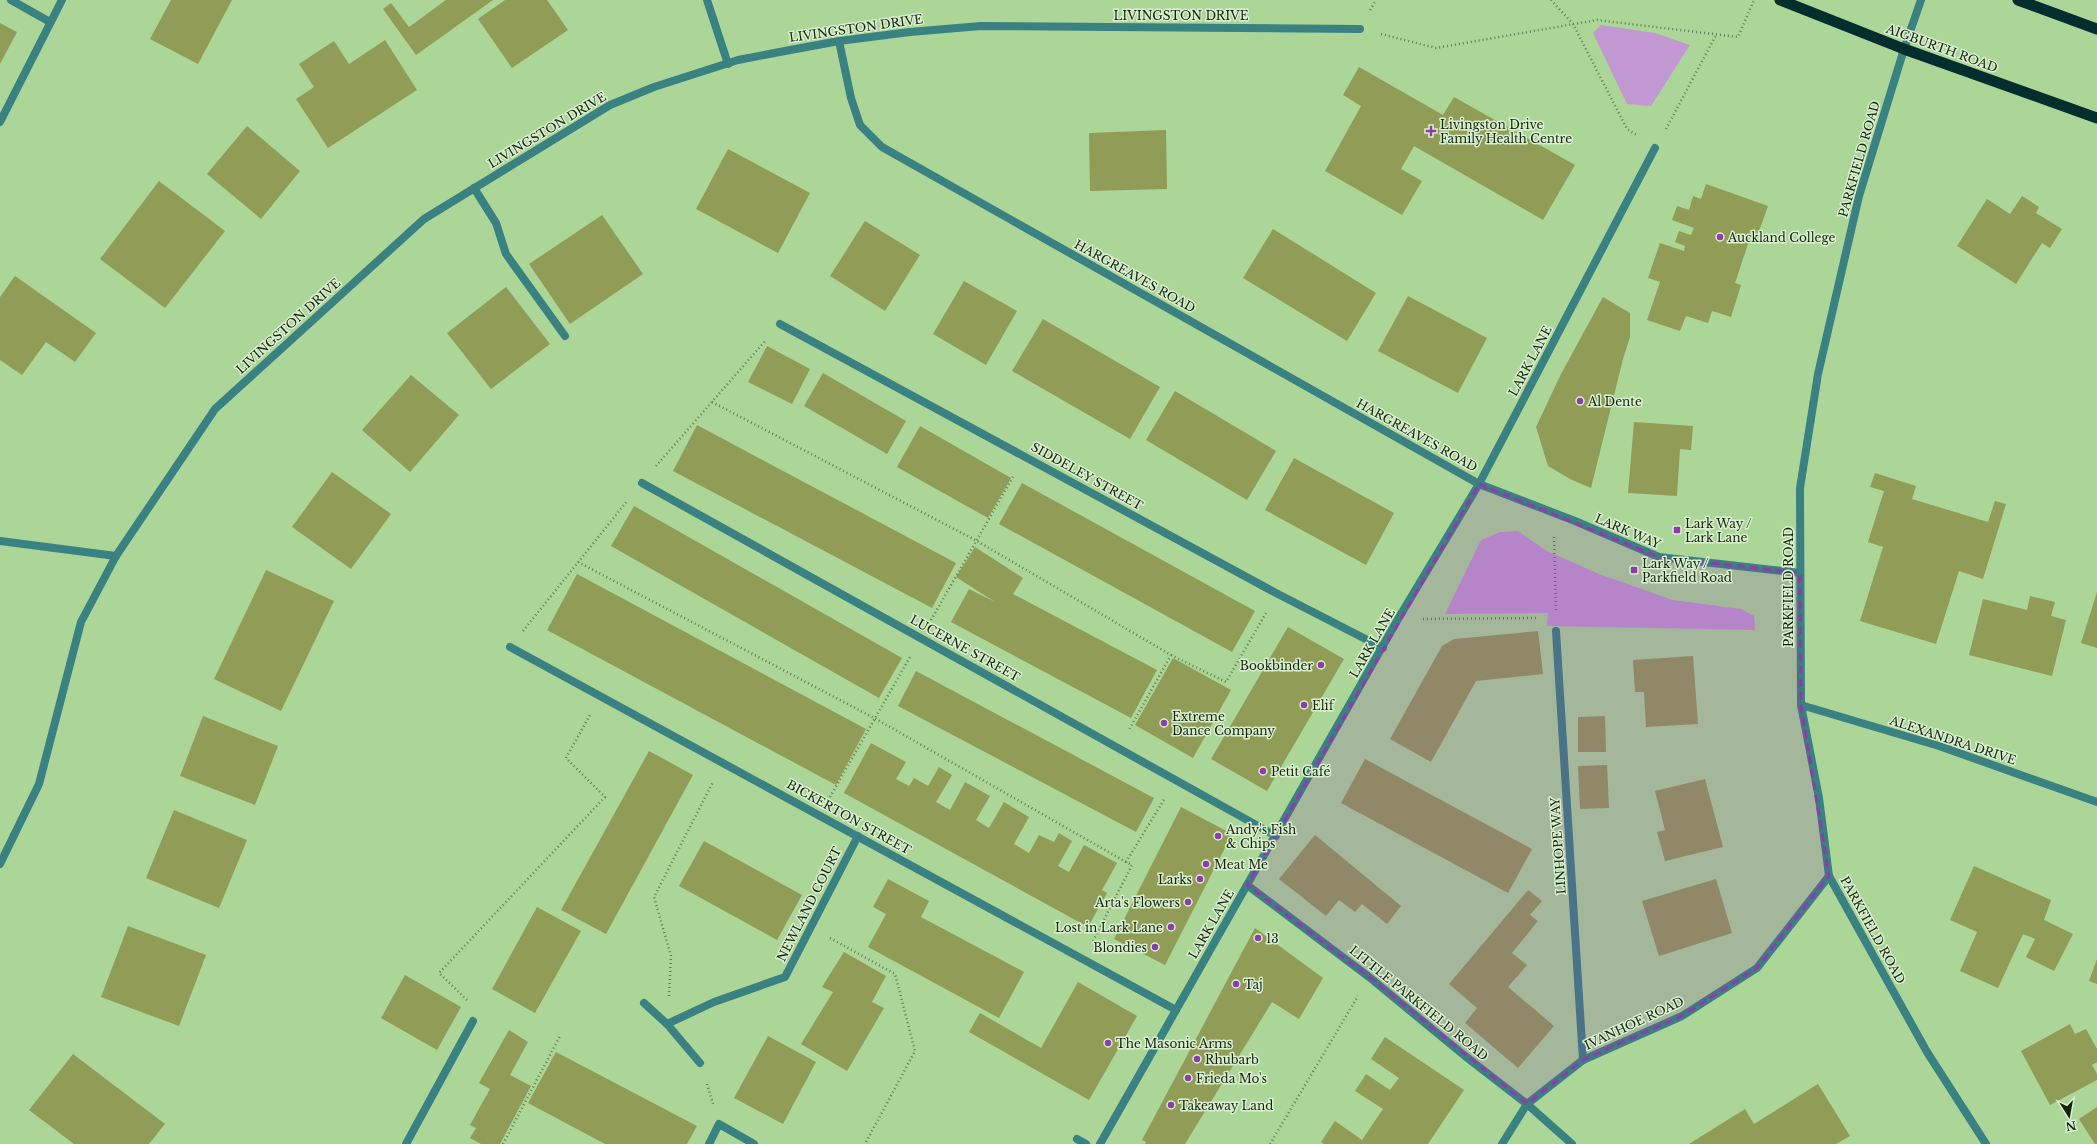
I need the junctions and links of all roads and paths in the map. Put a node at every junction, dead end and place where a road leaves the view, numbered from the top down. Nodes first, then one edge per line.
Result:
1 (11, 0) edge
2 (62, 0) edge
3 (707, 0) edge
4 (1551, 0) edge
5 (1754, 0) edge
6 (1780, 0) edge
7 (1921, 0) edge
8 (2018, 0) edge
9 (50, 22) junction
10 (1574, 24) junction
11 (1360, 29) joint
12 (2097, 29) edge
13 (1716, 35) junction
14 (839, 41) junction
15 (1904, 49) junction
16 (728, 64) junction
17 (2097, 118) edge
18 (0, 122) edge
19 (1655, 148) junction
20 (474, 188) junction
21 (780, 324) dead end
22 (565, 336) dead end
23 (712, 402) dead end
24 (1025, 456) junction
25 (642, 482) dead end
26 (1479, 484) junction
27 (1553, 512) junction
28 (0, 541) edge
29 (978, 541) junction
30 (116, 556) junction
31 (578, 562) dead end
32 (1800, 573) junction
33 (1276, 593) junction
34 (1398, 619) junction
35 (1556, 631) junction
36 (921, 637) junction
37 (510, 647) dead end
38 (1383, 648) junction
39 (1171, 654) junction
40 (601, 696) junction
41 (1800, 705) junction
42 (876, 719) junction
43 (1119, 748) junction
44 (724, 762) junction
45 (1175, 780) junction
46 (2097, 802) edge
47 (820, 815) junction
48 (858, 836) junction
49 (1276, 836) junction
50 (1126, 862) junction
51 (0, 864) edge
52 (1829, 876) junction
53 (1247, 885) junction
54 (811, 927) junction
55 (1083, 958) junction
56 (1369, 976) junction
57 (468, 1000) dead end
58 (644, 1003) dead end
59 (1176, 1010) junction
60 (473, 1021) dead end
61 (667, 1024) junction
62 (560, 1036) dead end
63 (1583, 1060) junction
64 (700, 1063) joint
65 (1527, 1104) junction
66 (719, 1124) junction
67 (1077, 1139) dead end
68 (406, 1144) edge
69 (503, 1144) edge
70 (709, 1144) edge
71 (754, 1144) edge
72 (865, 1144) edge
73 (1086, 1144) edge
74 (1100, 1144) edge
75 (1270, 1144) edge
76 (1502, 1144) edge
77 (1572, 1144) edge
78 (1986, 1144) edge

1 - 9 street
2 - 9 street
3 - 16 street
4 - 10 path
5 - 13 path
6 - 15 highway, AIGBURTH ROAD
7 - 15 street, PARKFIELD ROAD
8 - 12 highway
9 - 18 street
10 - 11 path
10 - 13 path
10 - 19 path
11 - 14 street, LIVINGSTON DRIVE
13 - 19 path
14 - 16 street, LIVINGSTON DRIVE
14 - 26 street, HARGREAVES ROAD
15 - 17 highway, AIGBURTH ROAD
15 - 32 street, PARKFIELD ROAD
16 - 20 street, LIVINGSTON DRIVE
19 - 26 street, LARK LANE
20 - 22 street
20 - 30 street, LIVINGSTON DRIVE
21 - 24 street, SIDDELEY STREET
23 - 29 path
24 - 29 path
24 - 33 street, SIDDELEY STREET
25 - 36 street, LUCERNE STREET
26 - 27 street, LARK WAY
26 - 34 street, LARK LANE
27 - 32 street, LARK WAY
27 - 35 path
28 - 30 street
29 - 36 path
29 - 39 path
30 - 51 street, LIVINGSTON DRIVE
31 - 42 path
32 - 41 street, PARKFIELD ROAD
33 - 38 street, SIDDELEY STREET
33 - 39 path
34 - 35 path
34 - 38 street, LARK LANE
35 - 63 street, LINHOPE WAY
36 - 42 path
36 - 43 street, LUCERNE STREET
37 - 40 street, BICKERTON STREET
38 - 49 street, LARK LANE
39 - 43 path
40 - 44 street, BICKERTON STREET
40 - 57 path
41 - 46 street, ALEXANDRA DRIVE
41 - 52 street, PARKFIELD ROAD
42 - 47 path
42 - 50 path
43 - 45 street, LUCERNE STREET
44 - 47 street, BICKERTON STREET
44 - 61 path
45 - 49 street, LUCERNE STREET
45 - 50 path
47 - 48 street, BICKERTON STREET
48 - 54 street, NEWLAND COURT
48 - 55 street, BICKERTON STREET
49 - 53 street, LARK LANE
50 - 55 path
52 - 63 street, IVANHOE ROAD
52 - 78 street, PARKFIELD ROAD
53 - 56 street, LITTLE PARKFIELD ROAD
53 - 59 street, LARK LANE
54 - 61 street, NEWLAND COURT
54 - 72 path
55 - 59 street, BICKERTON STREET
56 - 65 street, LITTLE PARKFIELD ROAD
56 - 75 path
58 - 61 street
59 - 74 street, LARK LANE
60 - 68 street
61 - 64 street
62 - 69 path
63 - 65 street, IVANHOE ROAD
64 - 66 path
65 - 76 street, IVANHOE ROAD
65 - 77 street, LITTLE PARKFIELD ROAD
66 - 70 street
66 - 71 street
67 - 73 street

